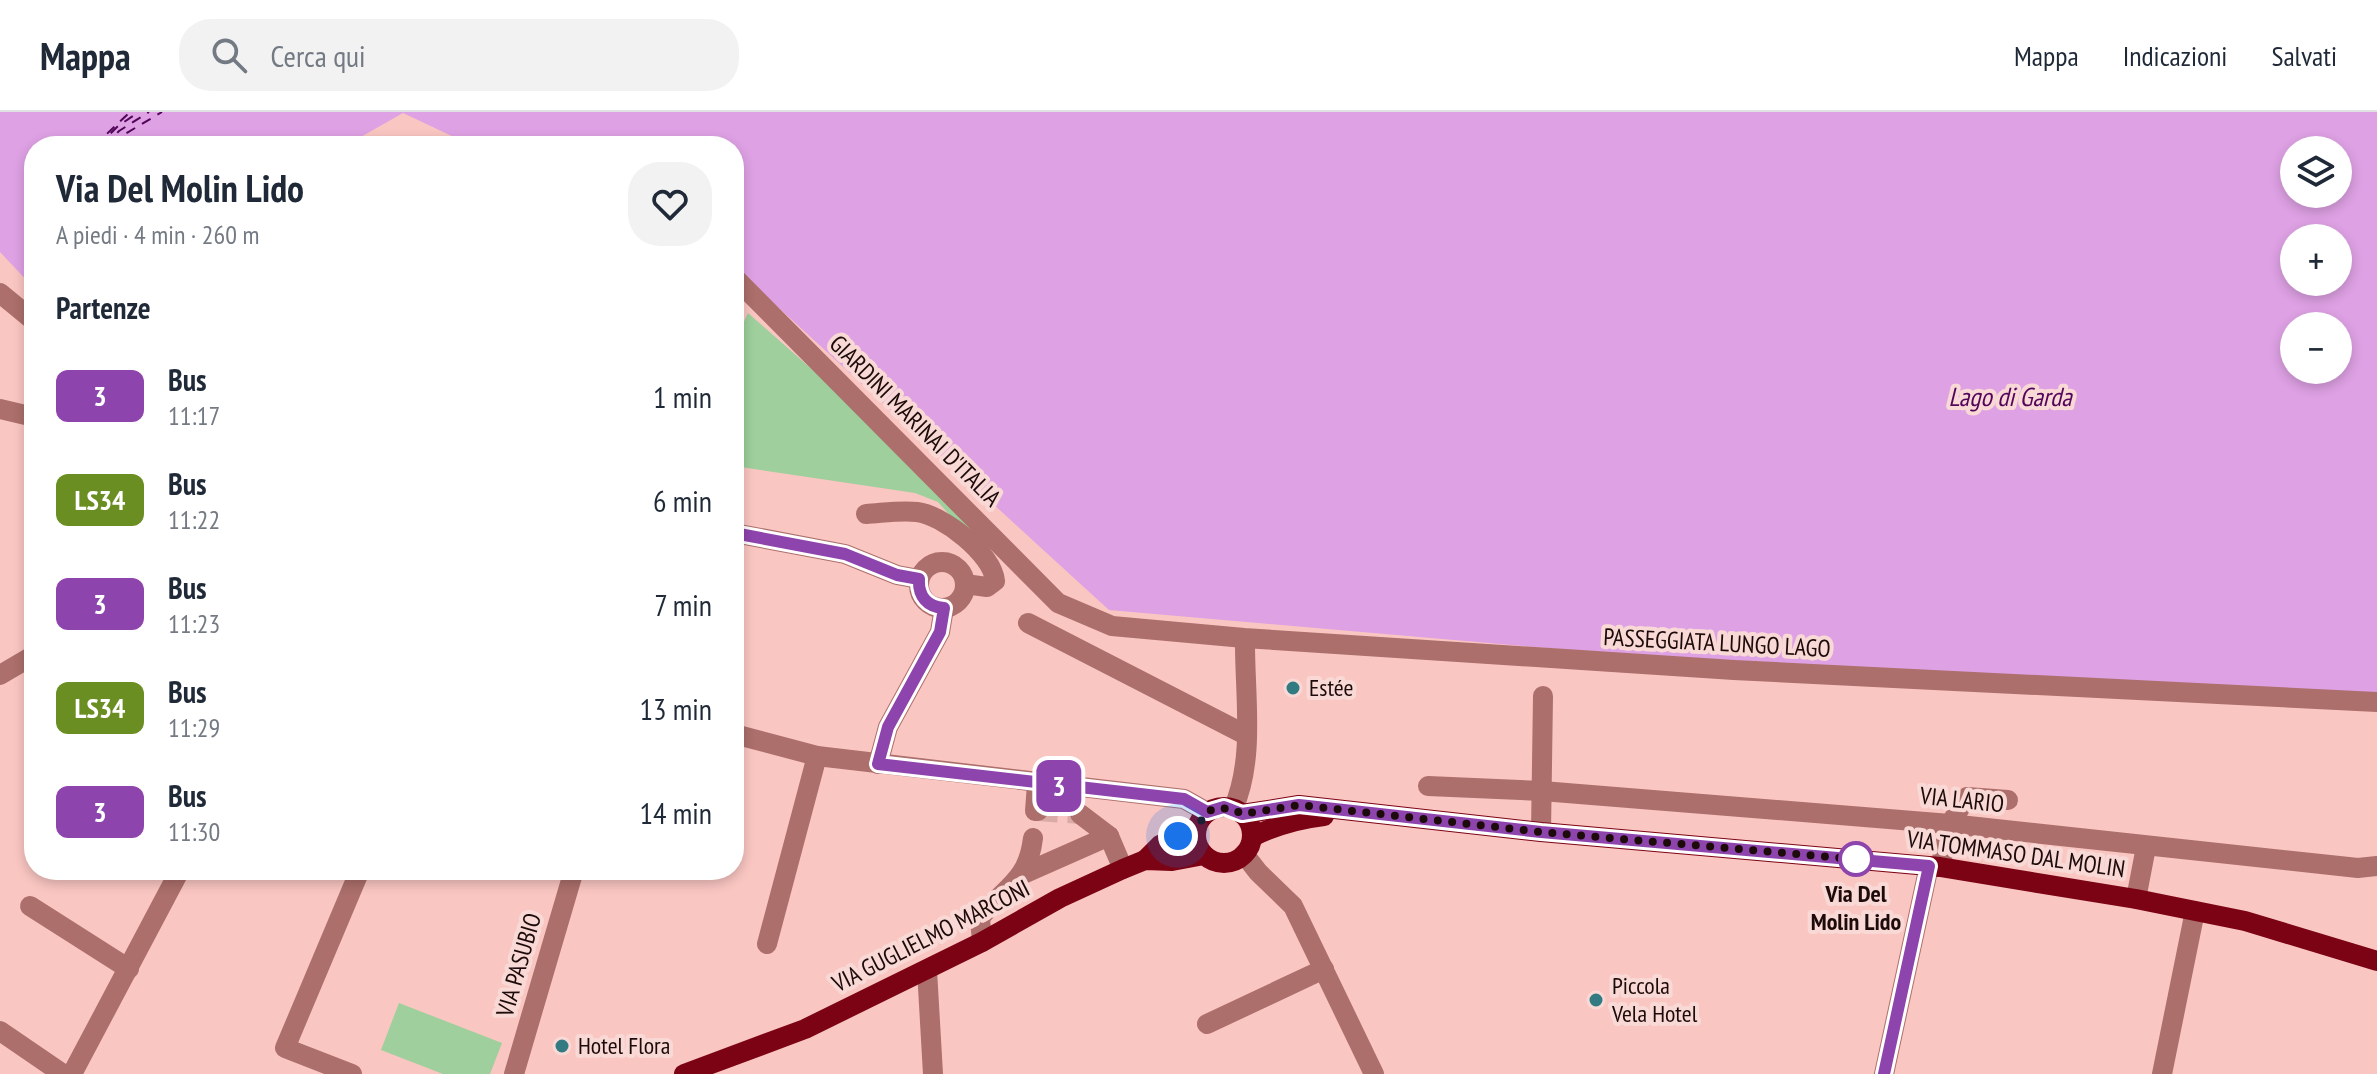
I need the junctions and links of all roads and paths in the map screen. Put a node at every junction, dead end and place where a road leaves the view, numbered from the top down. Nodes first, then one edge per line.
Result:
1 (744, 287) edge
2 (0, 293) edge
3 (24, 313) edge
4 (0, 409) edge
5 (24, 415) edge
6 (866, 514) dead end
7 (744, 535) edge
8 (919, 579) junction
9 (965, 584) junction
10 (1058, 603) junction
11 (944, 608) junction
12 (1245, 645) dead end
13 (24, 661) edge
14 (0, 675) edge
15 (1543, 696) dead end
16 (2377, 702) edge
17 (1246, 735) junction
18 (744, 737) edge
19 (817, 756) junction
20 (878, 764) junction
21 (1037, 784) junction
22 (1428, 786) dead end
23 (1542, 791) junction
24 (2008, 800) dead end
25 (1038, 811) dead end
26 (1238, 811) junction
27 (1353, 812) junction
28 (1080, 814) tunnel mouth
29 (1202, 820) junction
30 (1950, 824) junction
31 (1541, 832) junction
32 (1109, 836) junction
33 (1033, 838) dead end
34 (1248, 846) junction
35 (2146, 847) junction
36 (1204, 855) junction
37 (1145, 860) junction
38 (1935, 866) junction
39 (2377, 866) edge
40 (1123, 869) junction
41 (1023, 874) junction
42 (175, 880) edge
43 (356, 880) edge
44 (571, 880) edge
45 (2136, 899) junction
46 (30, 906) dead end
47 (2195, 911) junction
48 (982, 942) junction
49 (767, 944) dead end
50 (2377, 961) edge
51 (129, 969) junction
52 (1324, 969) junction
53 (927, 970) junction
54 (1207, 1024) dead end
55 (0, 1031) edge
56 (63, 1074) edge
57 (72, 1074) edge
58 (352, 1074) edge
59 (514, 1074) edge
60 (684, 1074) edge
61 (933, 1074) edge
62 (1374, 1074) edge
63 (1884, 1074) edge
64 (2162, 1074) edge

1 - 10 street, GIARDINI MARINAI D'ITALIA
2 - 3 street
4 - 5 street
6 - 9 street
7 - 8 street
8 - 9 street
8 - 11 street
9 - 11 street
10 - 16 street, PASSEGGIATA LUNGO LAGO
10 - 17 street
11 - 20 street
12 - 17 street
13 - 14 street
15 - 23 street
17 - 26 street
18 - 19 street
19 - 20 street
19 - 49 street
20 - 21 street
21 - 25 street
21 - 29 street
22 - 23 street, VIA LARIO
23 - 30 street, VIA LARIO
23 - 31 street
24 - 30 street
26 - 27 main road, VIA TOMMASO DAL MOLIN
26 - 29 main road
26 - 34 main road
27 - 31 main road, VIA TOMMASO DAL MOLIN
27 - 34 main road, VIA TOMMASO DAL MOLIN
28 - 32 street
29 - 36 main road
29 - 37 main road
30 - 35 street, VIA LARIO
30 - 38 street
31 - 38 main road, VIA TOMMASO DAL MOLIN
32 - 40 street
32 - 41 street
33 - 41 street
34 - 36 main road
34 - 52 street
35 - 39 street, VIA LARIO
35 - 45 street
36 - 37 main road, VIA GUGLIELMO MARCONI
37 - 40 main road, VIA GUGLIELMO MARCONI
38 - 45 main road, VIA TOMMASO DAL MOLIN
38 - 63 street
40 - 48 main road, VIA GUGLIELMO MARCONI
41 - 48 street
42 - 51 street
43 - 58 street
44 - 59 street, VIA PASUBIO
45 - 47 main road, VIA TOMMASO DAL MOLIN
46 - 51 street
47 - 50 main road, VIA TOMMASO DAL MOLIN
47 - 64 street
48 - 53 main road, VIA GUGLIELMO MARCONI
51 - 57 street
52 - 54 street
52 - 62 street
53 - 60 main road, VIA GUGLIELMO MARCONI
53 - 61 street
55 - 56 street

